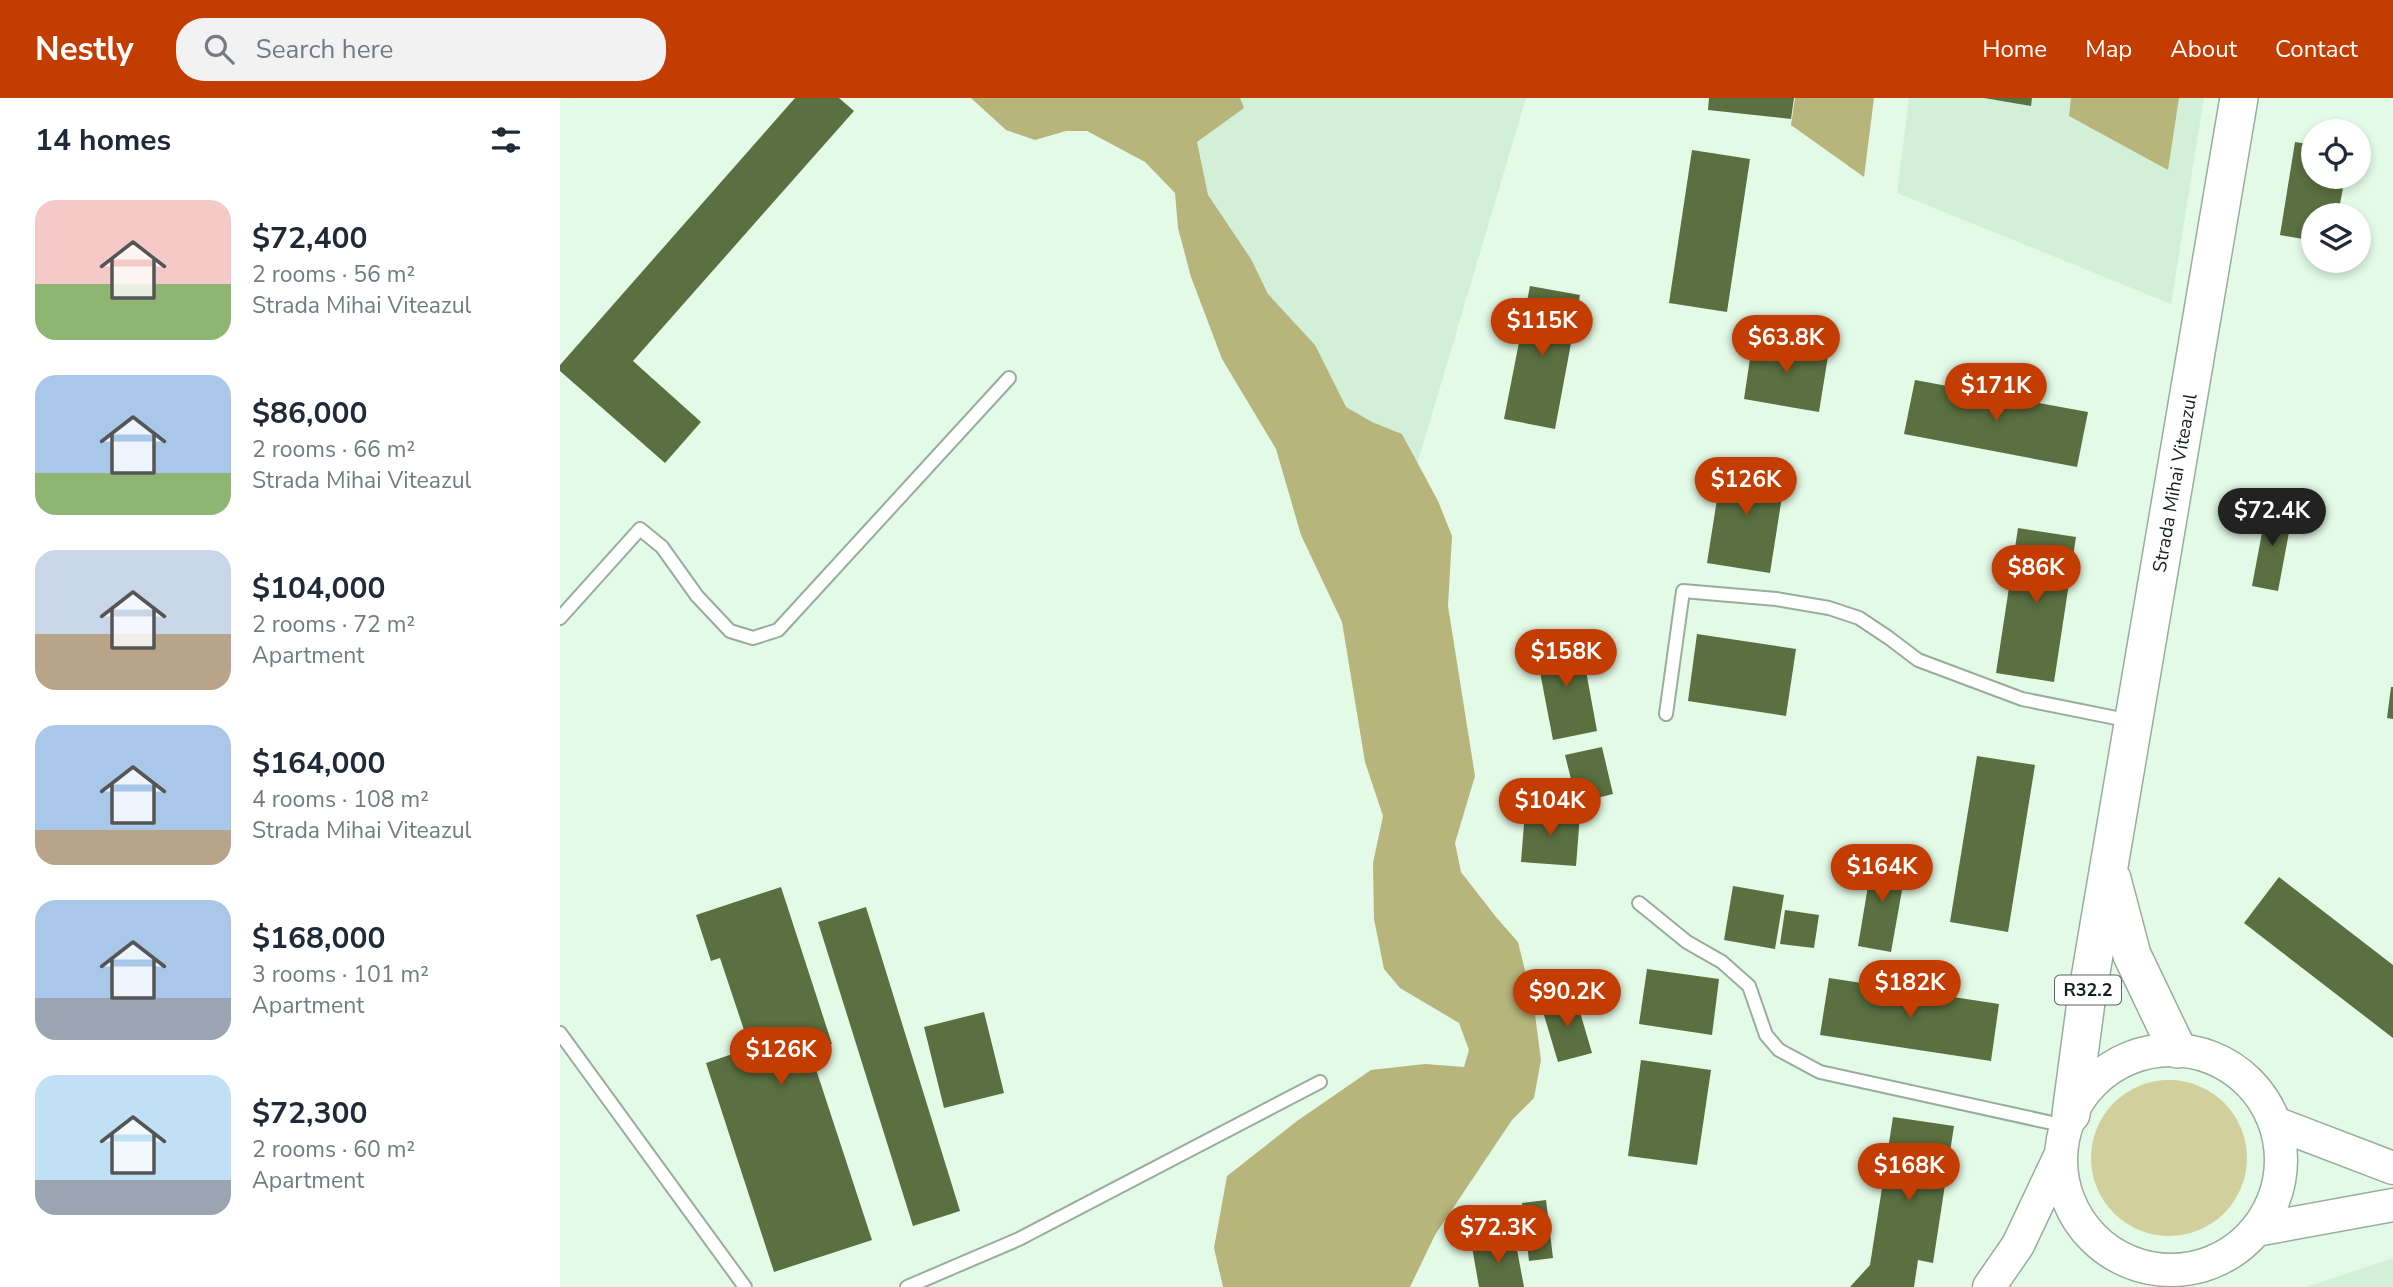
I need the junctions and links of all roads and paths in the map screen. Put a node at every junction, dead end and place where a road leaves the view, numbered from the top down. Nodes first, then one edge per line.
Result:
1 (2239, 98) edge
2 (1009, 378) dead end
3 (560, 618) edge
4 (1666, 714) dead end
5 (2134, 722) junction
6 (2109, 867) junction
7 (1639, 903) dead end
8 (560, 1033) edge
9 (2177, 1049) junction
10 (1320, 1082) dead end
11 (2275, 1123) junction
12 (2066, 1132) junction
13 (2393, 1168) edge
14 (2393, 1205) edge
15 (2256, 1230) junction
16 (2169, 1270) junction
17 (745, 1287) edge
18 (907, 1287) edge
19 (1990, 1287) edge
20 (2141, 1287) edge

1 - 5 main road, Strada Mihai Viteazul / R32.2
2 - 3 lane
4 - 5 lane
5 - 6 main road, Strada Mihai Viteazul / R32.2
6 - 9 main road, Strada Mihai Viteazul / R32.2
6 - 12 main road, Strada Mihai Viteazul / R32.2
7 - 12 lane
8 - 17 lane
9 - 11 main road
9 - 12 main road
10 - 18 lane
11 - 13 main road
11 - 15 main road
12 - 16 main road
12 - 19 main road
14 - 15 main road
15 - 16 main road
16 - 20 main road

